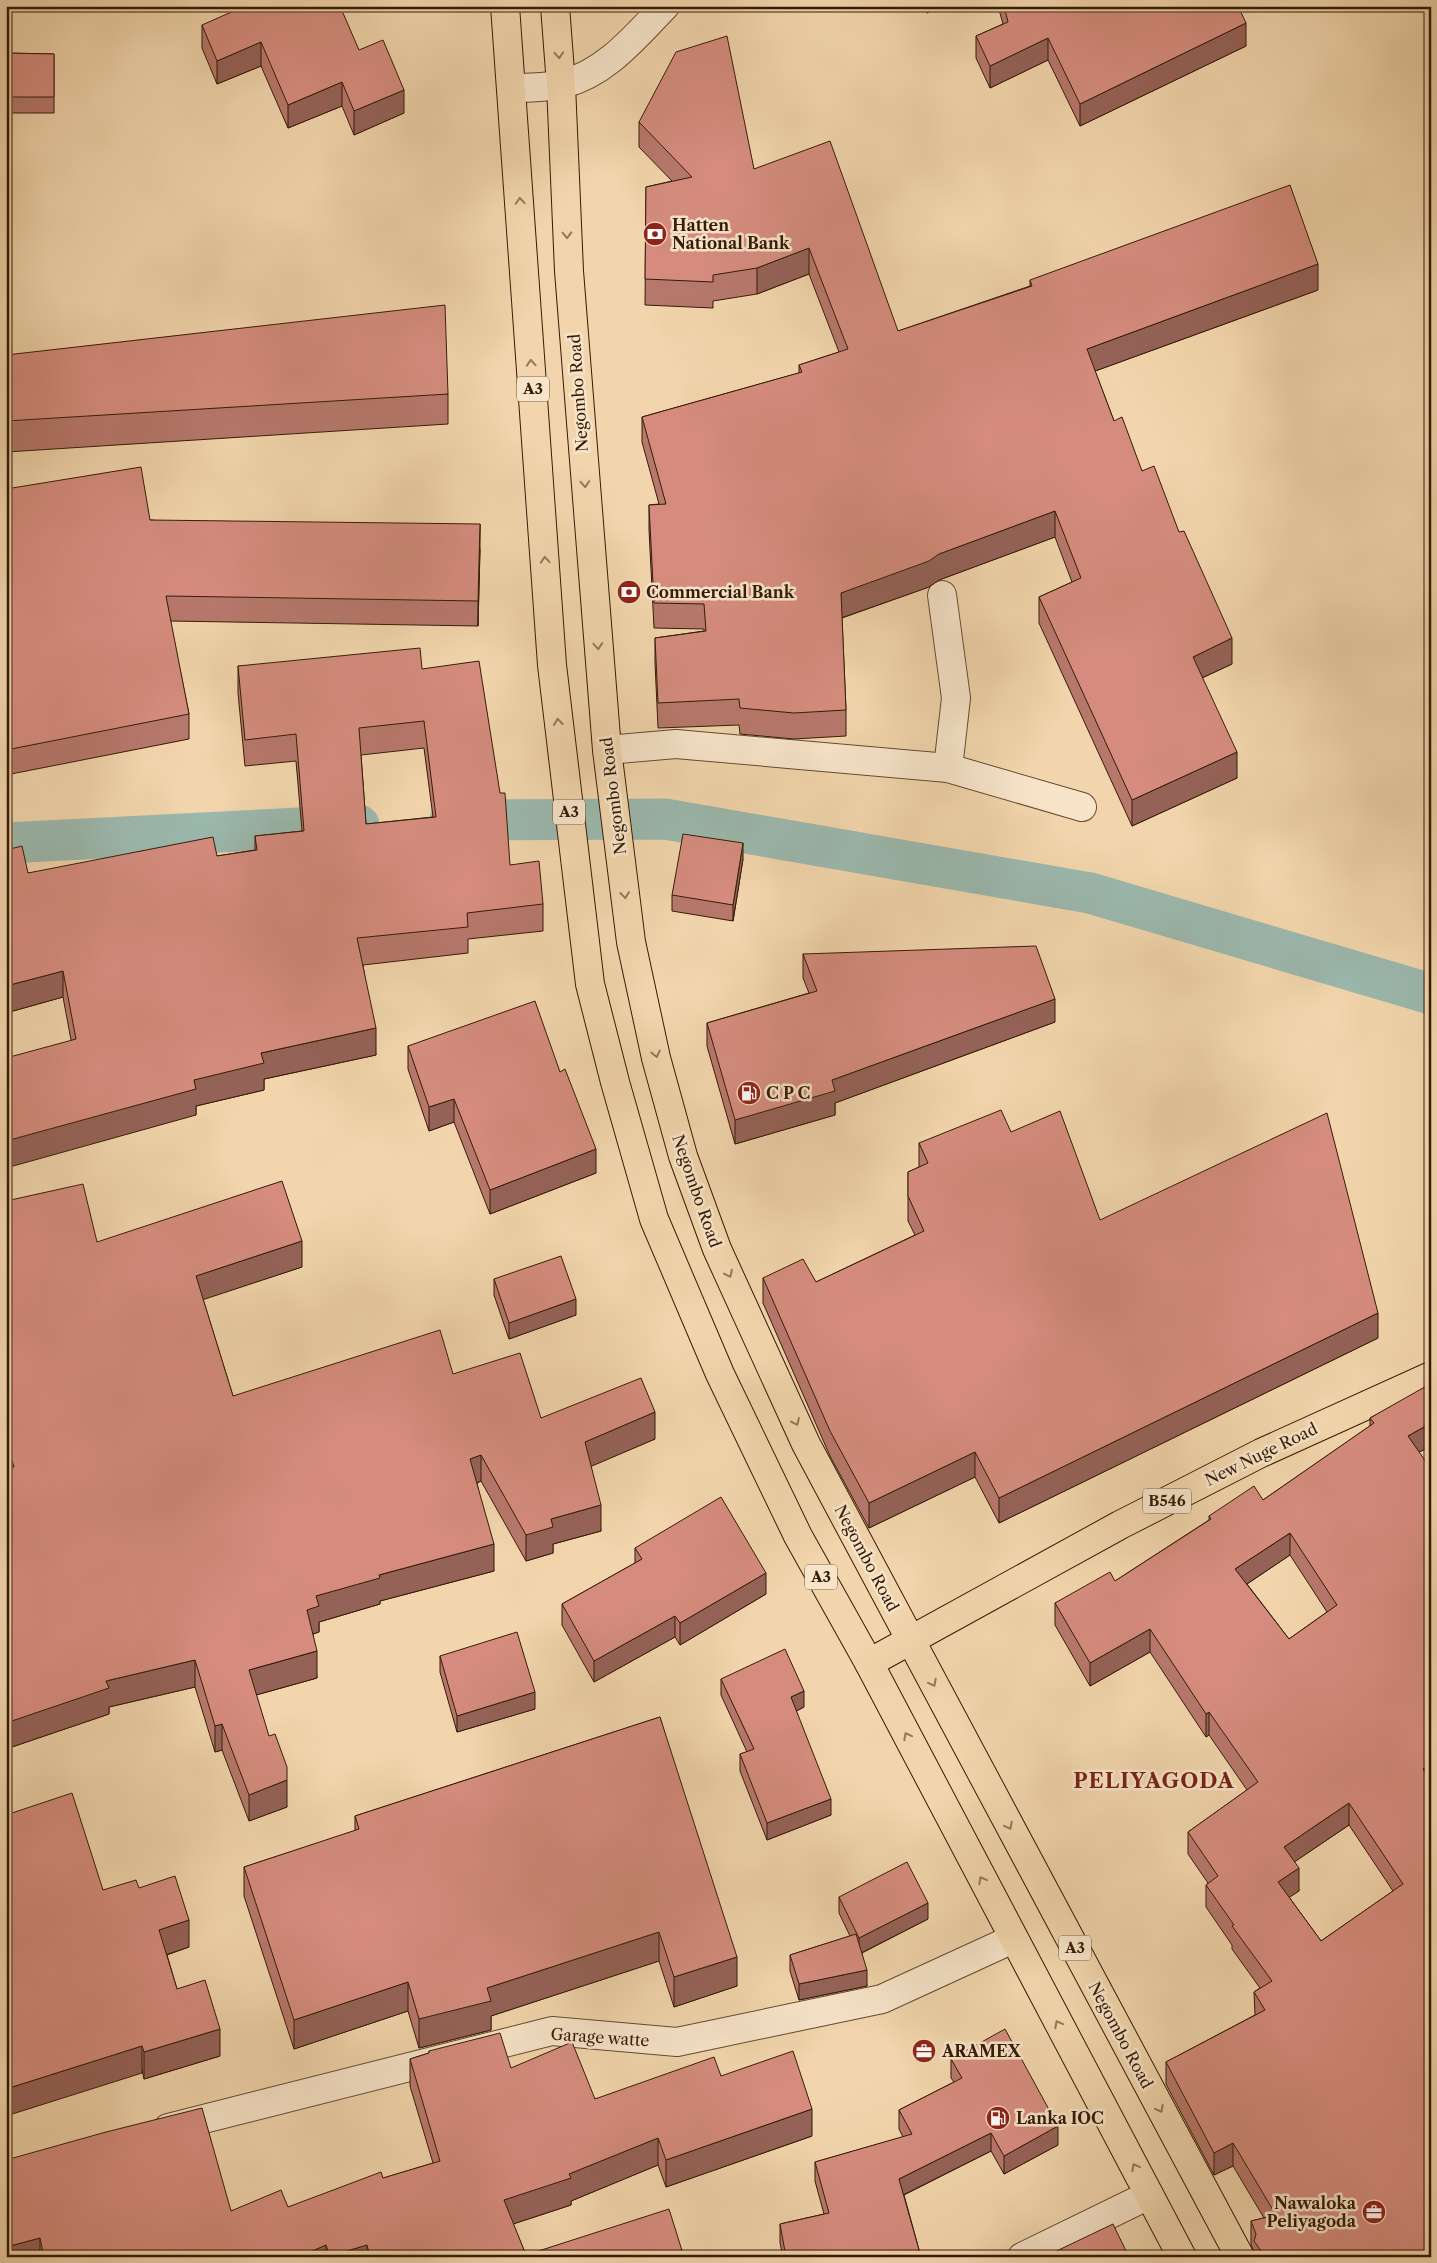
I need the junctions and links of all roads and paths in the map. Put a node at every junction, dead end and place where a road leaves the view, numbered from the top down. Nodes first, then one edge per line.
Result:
1 (505, 6) edge
2 (555, 6) edge
3 (665, 6) edge
4 (561, 85) junction
5 (513, 89) junction
6 (942, 596) dead end
7 (608, 759) junction
8 (948, 768) junction
9 (1082, 807) dead end
10 (1431, 1376) edge
11 (910, 1640) junction
12 (869, 1663) junction
13 (1013, 1939) junction
14 (140, 2135) edge
15 (1150, 2196) junction
16 (1022, 2257) edge
17 (1182, 2257) edge
18 (1240, 2257) edge

1 - 5 main road, A3
2 -> 4 main road, Negombo Road / A3
3 - 4 street
4 - 5 street
4 -> 7 main road, Negombo Road / A3
12 -> 5 main road, A3
6 - 8 street
7 - 8 street
7 -> 11 main road, Negombo Road / A3
8 - 9 street
10 - 11 main road, New Nuge Road / B546
11 - 12 main road, New Nuge Road
11 -> 18 main road, Negombo Road / A3
13 -> 12 main road, A3
13 - 14 street, Garage watte
15 -> 13 main road, A3
15 - 16 street
15 - 17 main road, A3

